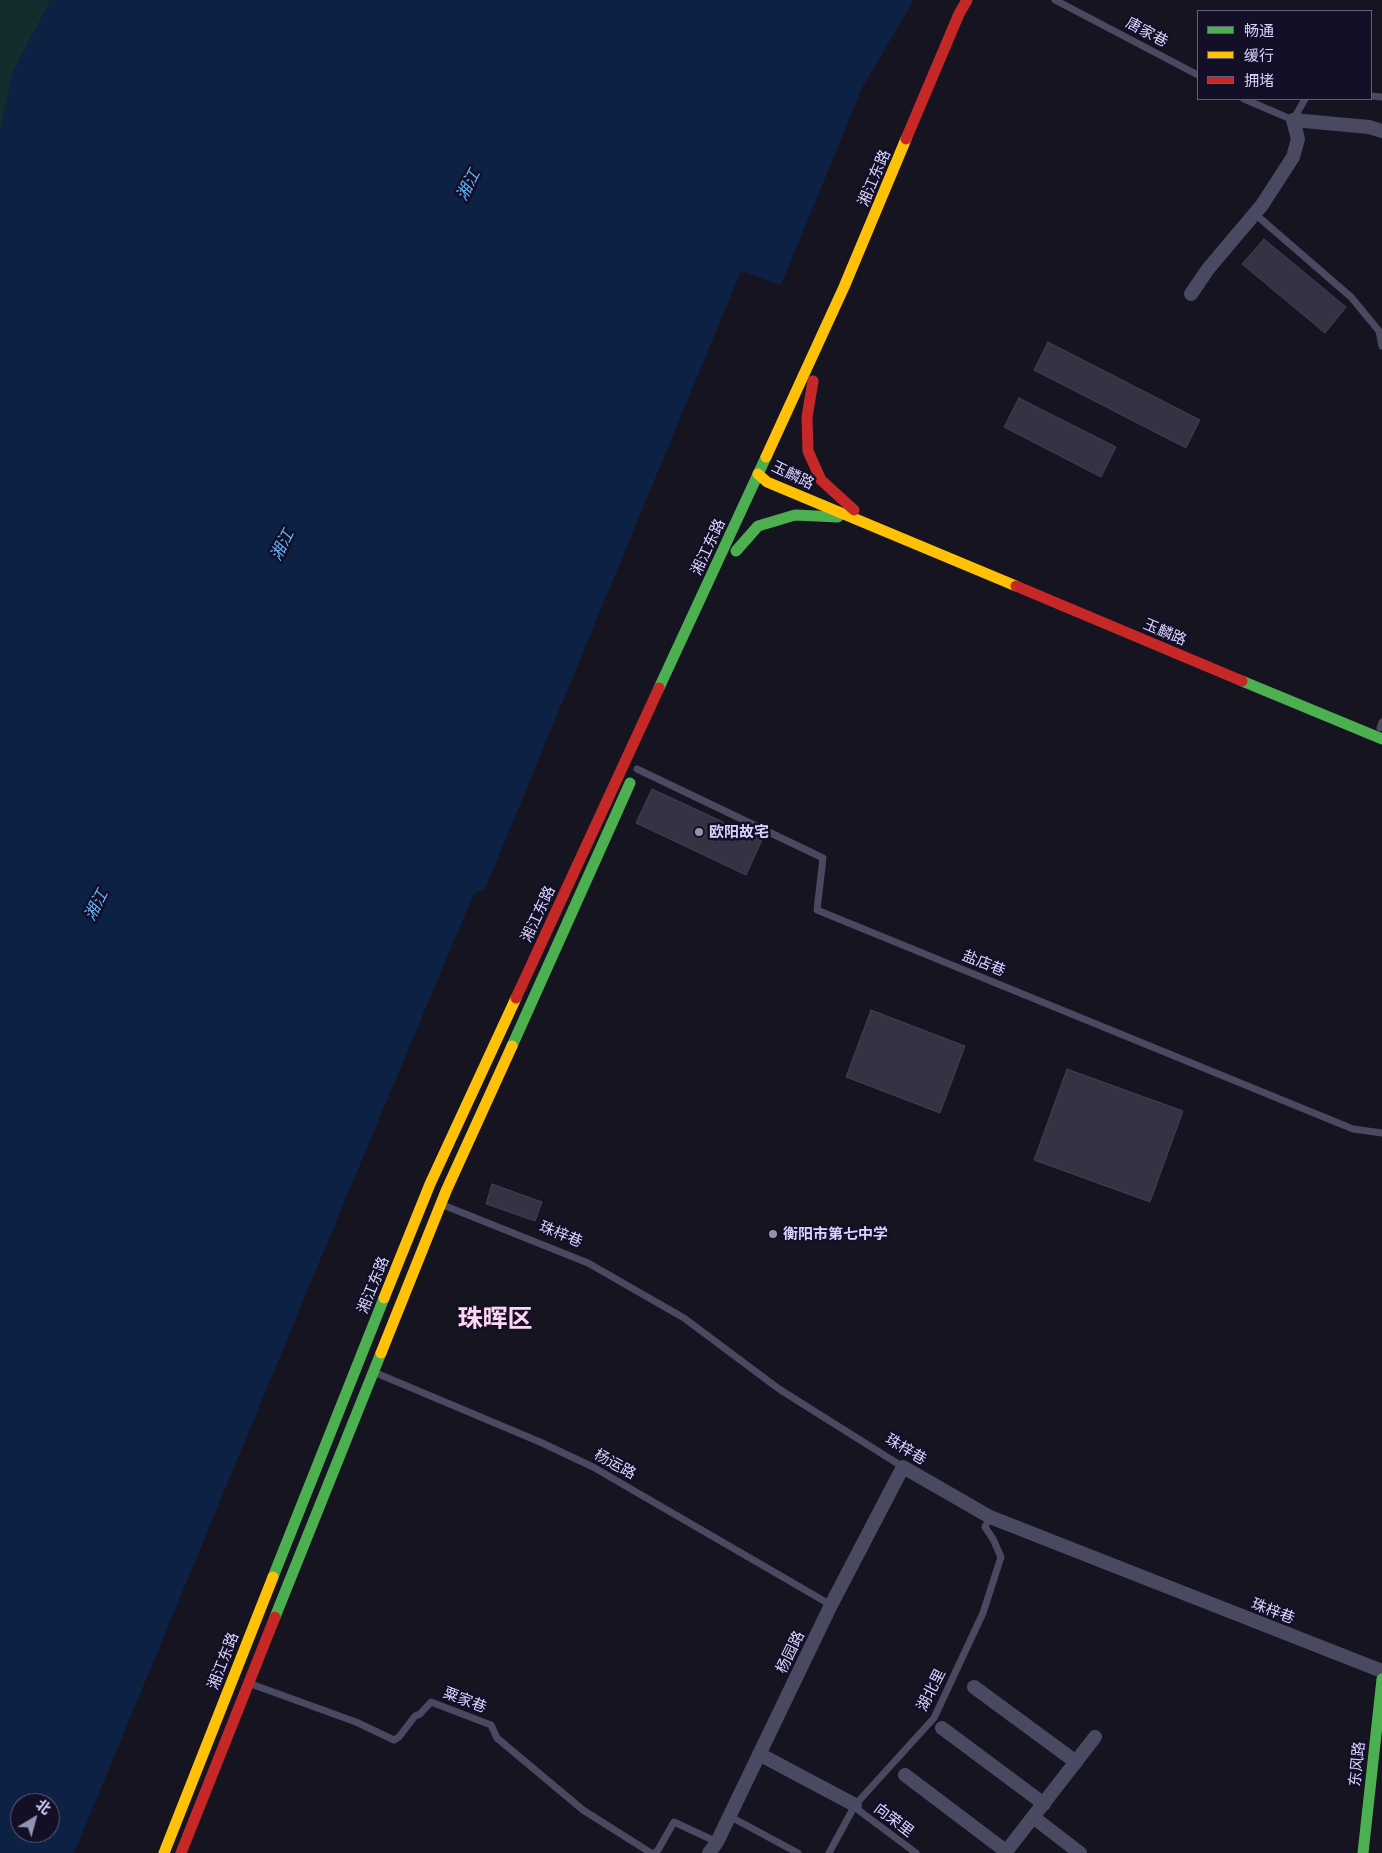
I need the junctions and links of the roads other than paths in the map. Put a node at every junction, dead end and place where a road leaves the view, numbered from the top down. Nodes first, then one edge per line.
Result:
1 (967, 0) edge
2 (1056, 0) edge
3 (1197, 74) edge
4 (1246, 100) edge
5 (1304, 100) edge
6 (1293, 120) junction
7 (1382, 131) edge
8 (907, 166) dead end
9 (1255, 214) junction
10 (1191, 294) dead end
11 (1382, 346) edge
12 (813, 381) junction
13 (758, 474) junction
14 (767, 483) junction
15 (854, 514) junction
16 (751, 517) dead end
17 (1381, 730) edge
18 (639, 765) joint
19 (1382, 1133) edge
20 (441, 1204) junction
21 (373, 1372) junction
22 (903, 1467) junction
23 (990, 1517) junction
24 (831, 1605) junction
25 (1382, 1671) edge
26 (1382, 1679) edge
27 (249, 1684) junction
28 (974, 1687) dead end
29 (942, 1728) dead end
30 (1095, 1737) dead end
31 (759, 1754) junction
32 (1076, 1762) junction
33 (905, 1775) dead end
34 (1044, 1804) junction
35 (856, 1807) junction
36 (729, 1816) junction
37 (1033, 1817) junction
38 (713, 1848) edge
39 (1006, 1852) edge
40 (164, 1853) edge
41 (181, 1853) edge
42 (653, 1853) edge
43 (798, 1853) edge
44 (829, 1853) edge
45 (916, 1853) edge
46 (1080, 1853) edge
47 (1363, 1853) edge

1 - 13 main road, 湘江东路
2 - 3 lane, 唐家巷
4 - 6 lane
5 - 6 lane
6 - 7 street
6 - 9 street
8 - 12 main road, 湘江东路
9 - 10 street
9 - 11 lane
12 - 14 main road, 湘江东路
12 - 15 main road
13 - 14 main road, 玉麟路
13 - 40 main road, 湘江东路
14 - 15 main road, 玉麟路
15 - 16 main road, 湘江东路
15 - 17 main road, 玉麟路
18 - 19 lane, 盐店巷
18 - 20 main road, 湘江东路
20 - 21 main road, 湘江东路
20 - 22 lane, 珠梓巷
21 - 24 lane, 杨运路
21 - 27 main road, 湘江东路
22 - 23 street, 珠梓巷
22 - 24 street, 杨园路
23 - 25 street, 珠梓巷
23 - 35 lane, 湖北里
24 - 31 street, 杨园路
26 - 47 main road, 东风路
27 - 41 main road, 湘江东路
27 - 42 lane, 粟家巷
28 - 32 street
29 - 34 street
30 - 32 street
31 - 35 street
31 - 36 street, 杨园路
32 - 34 street
33 - 39 street
34 - 37 street
35 - 44 lane, 湖北里
35 - 45 lane, 向荣里
36 - 38 street, 杨园路
36 - 43 lane
37 - 39 street
37 - 46 street
38 - 42 lane, 粟家巷

